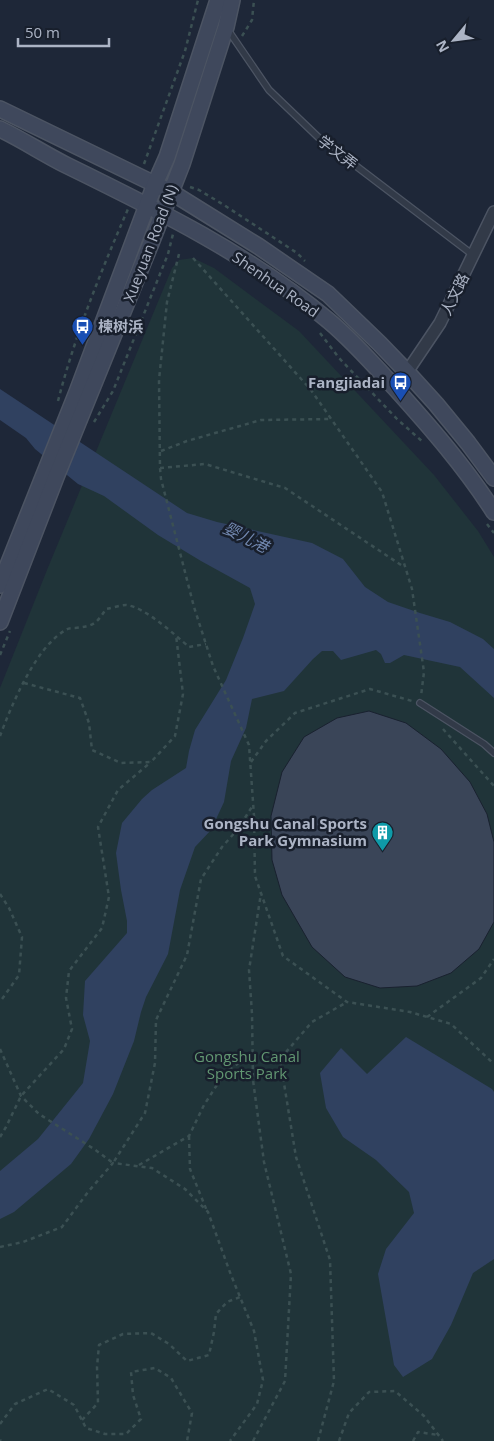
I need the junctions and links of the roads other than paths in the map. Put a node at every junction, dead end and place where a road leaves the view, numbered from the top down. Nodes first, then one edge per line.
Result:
1 (218, 0) edge
2 (232, 0) edge
3 (226, 27) junction
4 (0, 110) edge
5 (0, 129) edge
6 (154, 184) junction
7 (171, 192) junction
8 (148, 205) junction
9 (494, 212) edge
10 (163, 213) junction
11 (473, 256) junction
12 (407, 372) junction
13 (50, 474) junction
14 (494, 478) edge
15 (490, 516) edge
16 (0, 585) edge
17 (0, 622) edge
18 (420, 703) road end
19 (494, 753) edge

1 - 6 main road, Xueyuan Road (N)
2 - 3 main road, Xueyuan Road (N)
3 - 7 main road, Xueyuan Road (N)
3 - 11 lane, 学文弄
4 - 6 main road, Shenhua Road
5 - 8 main road, Shenhua Road
6 - 7 main road, Shenhua Road
6 - 8 main road, Xueyuan Road (N)
7 - 10 main road, Xueyuan Road (N)
7 - 12 main road, Shenhua Road
8 - 10 main road, Shenhua Road
8 - 13 main road, Xueyuan Road (N)
9 - 11 street, 人文路
10 - 13 main road, Xueyuan Road (N)
10 - 15 main road, Shenhua Road
11 - 12 street, 人文路
12 - 14 main road, Shenhua Road
13 - 16 main road, Xueyuan Road (N)
13 - 17 main road, Xueyuan Road (N)
18 - 19 lane

